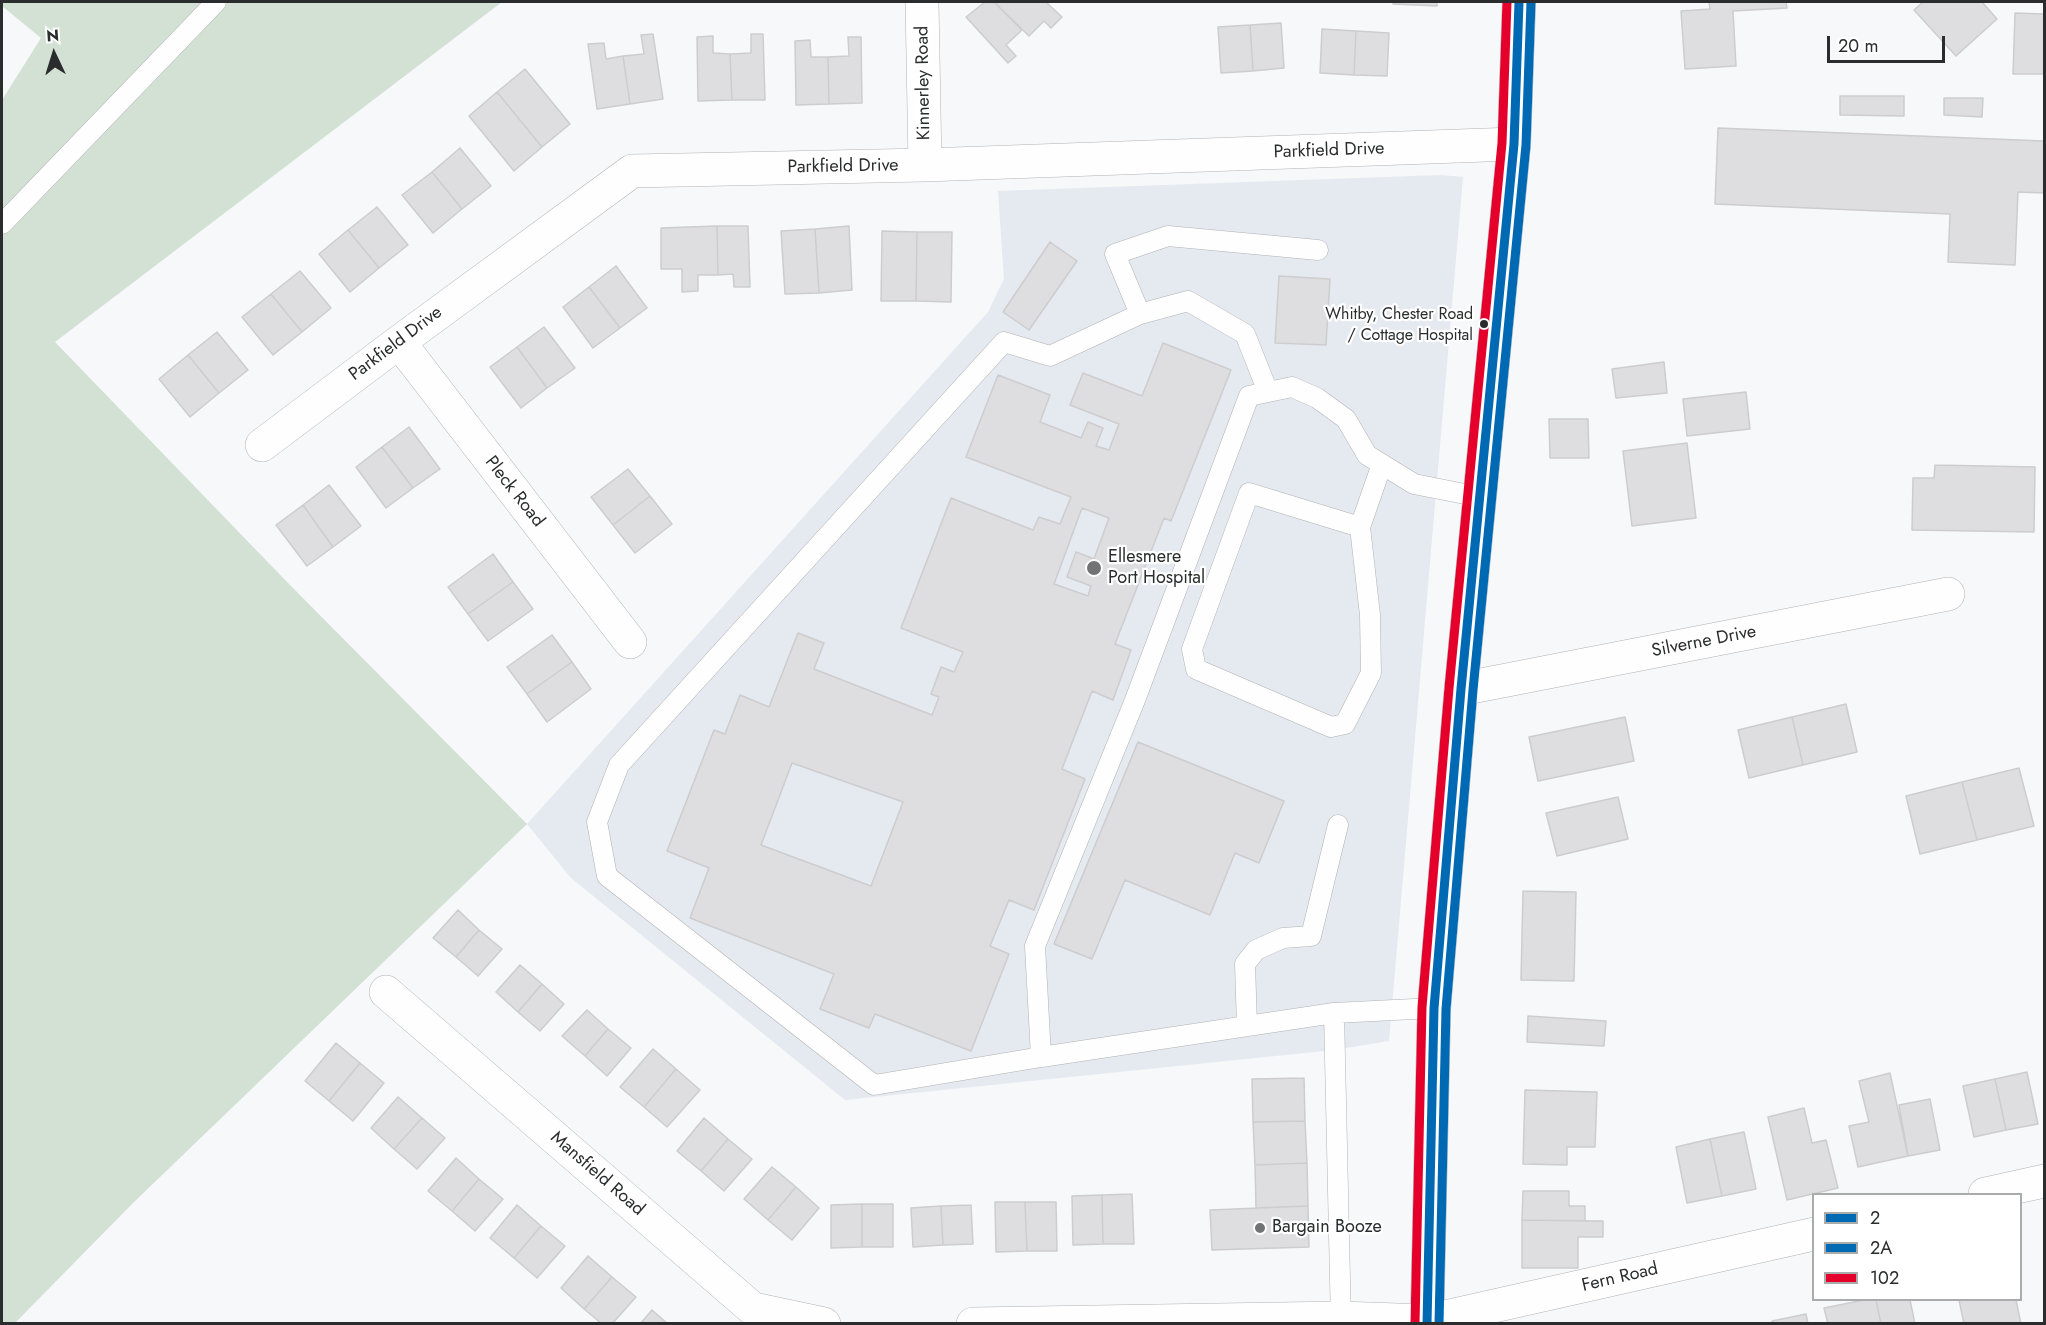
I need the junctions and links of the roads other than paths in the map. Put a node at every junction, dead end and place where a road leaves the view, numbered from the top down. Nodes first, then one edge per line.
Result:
1 (216, 2) edge
2 (922, 2) edge
3 (1520, 2) edge
4 (1514, 144) junction
5 (925, 165) junction
6 (2, 224) edge
7 (1318, 250) dead end
8 (1140, 314) junction
9 (399, 342) junction
10 (1268, 392) junction
11 (262, 445) dead end
12 (1382, 464) junction
13 (1480, 497) junction
14 (1360, 526) junction
15 (1948, 594) dead end
16 (630, 642) dead end
17 (1461, 689) junction
18 (1338, 825) dead end
19 (386, 993) dead end
20 (1434, 1008) junction
21 (1334, 1014) junction
22 (1247, 1026) junction
23 (1041, 1057) junction
24 (2044, 1181) edge
25 (1990, 1193) edge
26 (1812, 1234) edge
27 (1340, 1321) edge
28 (1427, 1322) edge
29 (824, 1323) edge
30 (973, 1323) edge

1 - 6 lane
2 - 5 street, Kinnerley Road
3 - 4 street
4 - 5 street, Parkfield Drive
4 - 13 street
5 - 9 street, Parkfield Drive
7 - 8 lane
8 - 10 lane
8 - 23 lane
9 - 11 street, Parkfield Drive
9 - 16 street, Pleck Road
10 - 12 lane
10 - 23 lane
12 - 13 lane
12 - 14 lane
13 - 17 street
14 - 14 lane
15 - 17 street, Silverne Drive
17 - 20 street
18 - 22 lane
19 - 29 street, Mansfield Road
20 - 21 lane
20 - 28 street
21 - 22 lane
21 - 27 lane
22 - 23 lane
24 - 25 street
26 - 28 street, Fern Road
27 - 28 street
27 - 30 street

